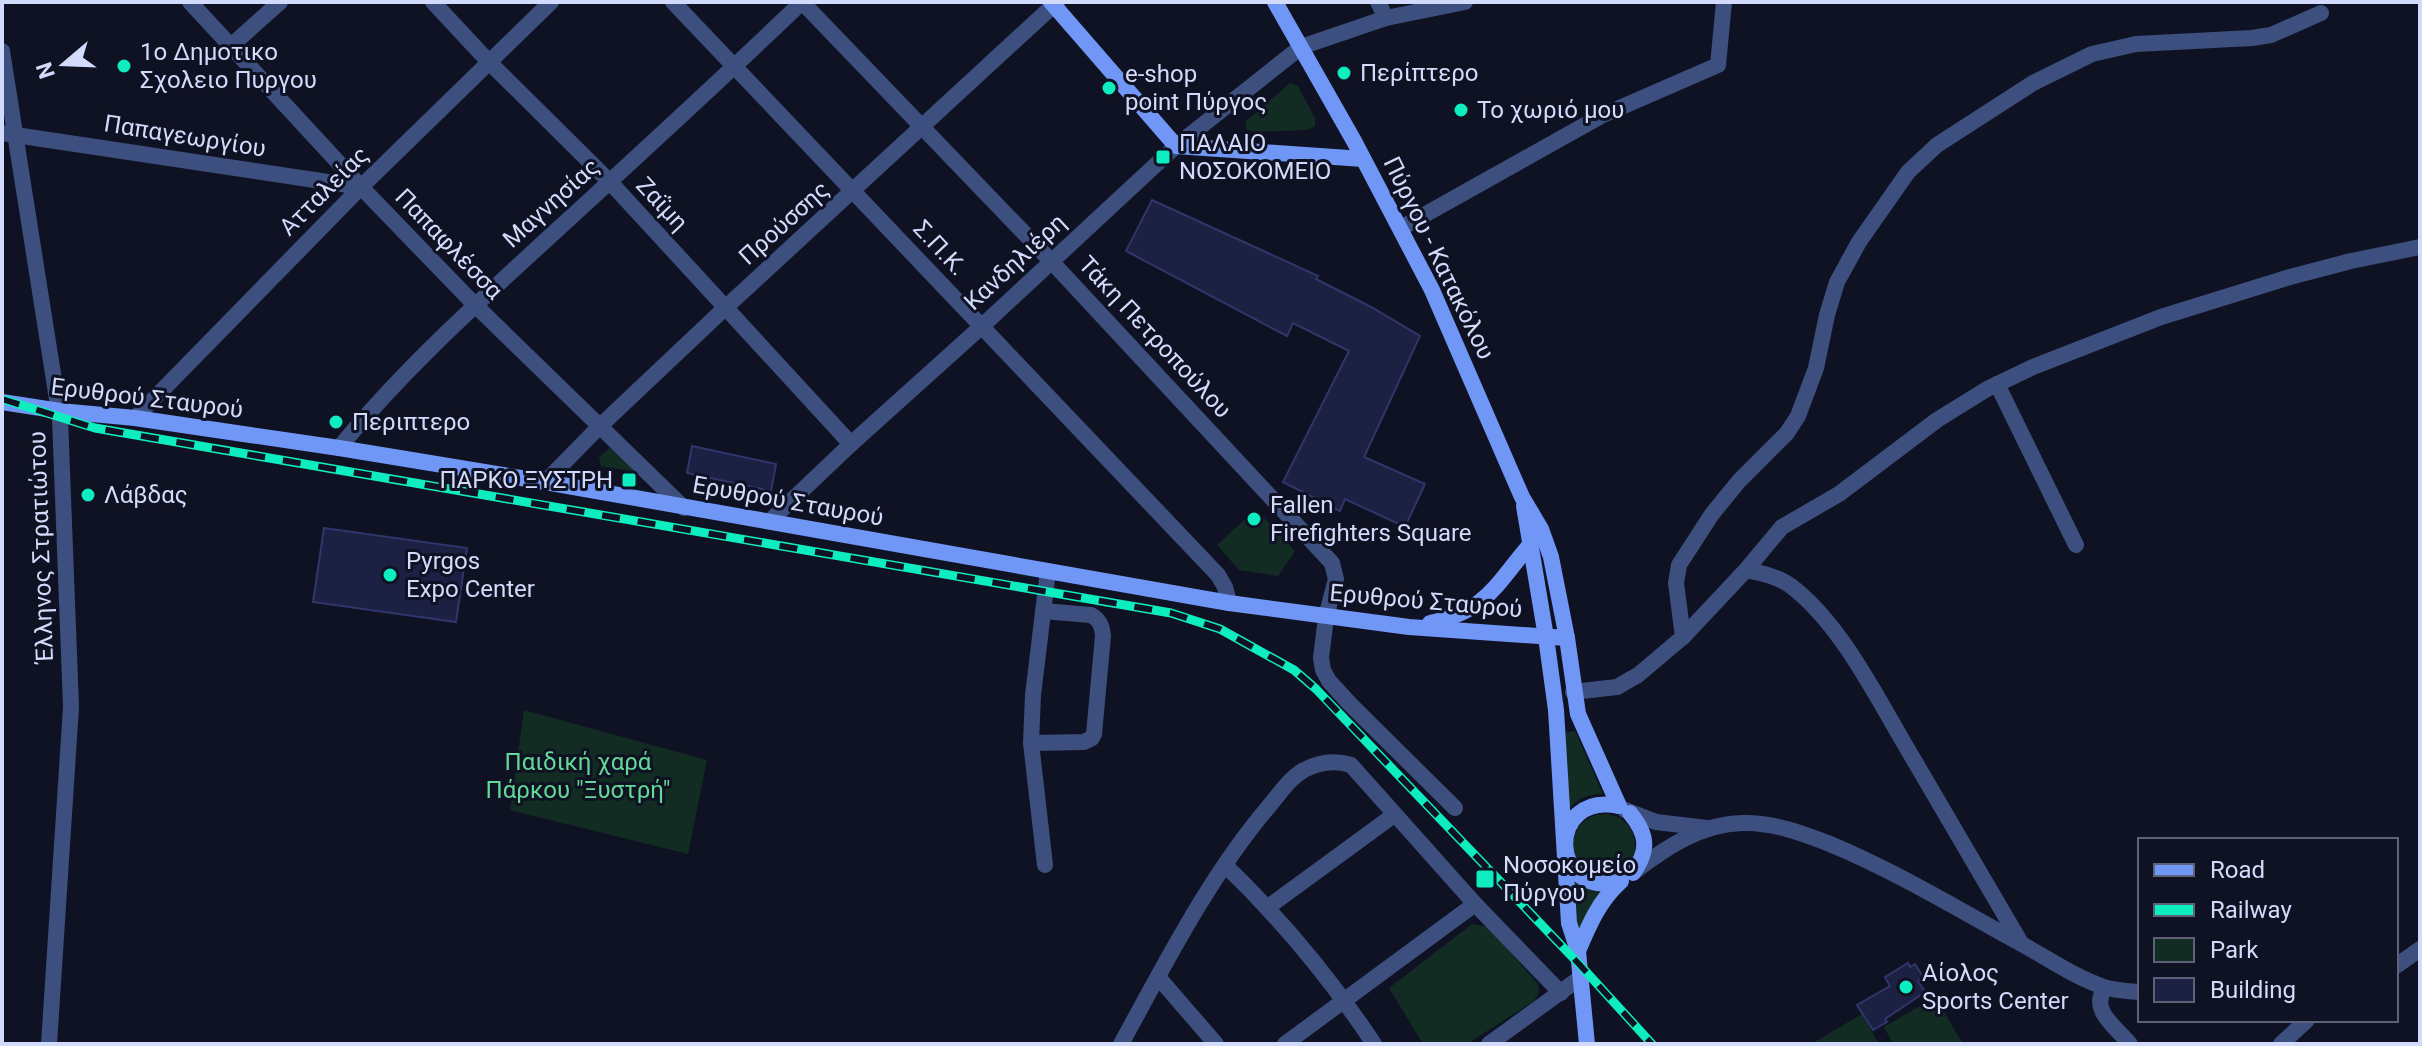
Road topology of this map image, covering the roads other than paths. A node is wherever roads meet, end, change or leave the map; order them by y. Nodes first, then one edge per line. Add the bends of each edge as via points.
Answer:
1 (190, 2) edge
2 (280, 2) edge
3 (433, 2) edge
4 (551, 2) edge
5 (673, 2) edge
6 (802, 2) edge
7 (1275, 2) edge
8 (1378, 2) edge
9 (1465, 2) edge
10 (1724, 2) edge
11 (1054, 3) edge
12 (2321, 13) dead end
13 (1386, 18) junction
14 (232, 45) junction
15 (1301, 47) junction
16 (2, 51) edge
17 (488, 61) junction
18 (735, 67) junction
19 (922, 126) junction
20 (8, 134) edge
21 (1176, 146) junction
22 (1363, 159) junction
23 (610, 182) junction
24 (361, 187) junction
25 (853, 192) junction
26 (1401, 228) junction
27 (2420, 247) edge
28 (1051, 261) junction
29 (475, 305) junction
30 (725, 308) junction
31 (981, 327) junction
32 (1997, 384) junction
33 (2, 402) edge
34 (60, 411) junction
35 (135, 418) junction
36 (599, 427) junction
37 (851, 444) junction
38 (339, 448) junction
39 (545, 482) junction
40 (1522, 497) junction
41 (684, 508) junction
42 (770, 521) junction
43 (2076, 545) dead end
44 (1529, 546) junction
45 (1746, 570) junction
46 (1048, 571) junction
47 (1229, 603) junction
48 (1043, 611) junction
49 (1326, 617) junction
50 (1409, 627) junction
51 (1546, 637) junction
52 (1683, 637) junction
53 (1567, 638) junction
54 (1573, 692) junction
55 (1031, 743) junction
56 (1455, 808) dead end
57 (1624, 810) junction
58 (1394, 815) junction
59 (1709, 828) junction
60 (1564, 847) junction
61 (1045, 865) dead end
62 (1225, 865) junction
63 (1627, 877) junction
64 (1475, 904) junction
65 (1268, 907) junction
66 (2021, 943) junction
67 (2420, 949) edge
68 (1578, 951) junction
69 (2398, 965) edge
70 (1158, 977) junction
71 (1580, 978) junction
72 (2105, 988) junction
73 (2138, 992) edge
74 (1561, 993) junction
75 (1344, 1000) junction
76 (2305, 1022) edge
77 (49, 1044) edge
78 (1121, 1044) edge
79 (1216, 1044) edge
80 (1285, 1044) edge
81 (1374, 1044) edge
82 (1489, 1044) edge
83 (1587, 1044) edge
84 (2130, 1044) edge
85 (2281, 1044) edge

1 - 14 street, Παπαφλέσσα
2 - 14 street
3 - 17 street, Ζαΐμη
4 - 17 street, Ατταλείας
5 - 18 street, Σ.Π.Κ.
6 - 18 street, Μαγνησίας
6 - 19 street, Τάκη Πετροπούλου
7 - 15 main road, Πύργου - Κατακόλου
8 - 13 street
9 - 13 street, Κανδηλιέρη
10 - 26 street via 1718,65 1601,116
11 - 19 street, Προύσσης
11 - 21 main road
12 - 52 street via 2271,35 2136,44 2092,54 2033,83 1937,145 1908,172 1837,282 1798,416 1712,514 1679,565
13 - 15 street, Κανδηλιέρη
14 - 24 street, Παπαφλέσσα
15 - 21 street, Κανδηλιέρη
15 - 22 main road, Πύργου - Κατακόλου
16 - 20 street, Έλληνος Στρατιώτου
17 - 23 street, Ζαΐμη
17 - 24 street, Ατταλείας
18 - 23 street, Μαγνησίας
18 - 25 street, Σ.Π.Κ.
19 - 25 street, Προύσσης
19 - 28 street, Τάκη Πετροπούλου
20 - 24 street, Παπαγεωργίου
20 - 34 street, Έλληνος Στρατιώτου
21 - 22 main road
21 - 28 street, Κανδηλιέρη
22 - 26 main road, Πύργου - Κατακόλου
23 - 29 street, Μαγνησίας
23 - 30 street, Ζαΐμη
24 - 29 street, Παπαφλέσσα
24 - 35 street, Ατταλείας
25 - 30 street, Προύσσης
25 - 31 street, Σ.Π.Κ.
26 - 40 main road, Πύργου - Κατακόλου
27 - 32 street via 2290,277 2161,317
28 - 31 street, Κανδηλιέρη
28 - 49 street, Τάκη Πετροπούλου via 1332,563 1336,579
29 - 36 street, Παπαφλέσσα
29 - 38 street, Μαγνησίας
30 - 36 street, Προύσσης
30 - 37 street, Ζαΐμη
31 - 37 street, Κανδηλιέρη
31 - 47 street, Σ.Π.Κ. via 1218,575
32 - 43 street
32 - 45 street via 1937,420 1839,494 1782,527
33 - 34 main road, Ερυθρού Σταυρού
34 - 35 main road, Ερυθρού Σταυρού
34 - 77 street, Έλληνος Στρατιώτου via 71,707
35 - 38 main road, Ερυθρού Σταυρού
36 - 39 street, Προύσσης
36 - 41 street, Παπαφλέσσα
37 - 42 street, Κανδηλιέρη
38 - 39 main road, Ερυθρού Σταυρού
39 - 41 main road, Ερυθρού Σταυρού
40 - 44 main road, Πύργου - Κατακόλου
40 - 53 main road, Πύργου - Κατακόλου via 1551,557
41 - 42 main road, Ερυθρού Σταυρού
42 - 46 main road, Ερυθρού Σταυρού
44 - 50 main road via 1486,600 1453,618
44 - 51 main road, Πύργου - Κατακόλου
45 - 52 street
45 - 66 street via 1794,588 1835,631
46 - 47 main road, Ερυθρού Σταυρού
46 - 48 street
47 - 49 main road, Ερυθρού Σταυρού
48 - 55 street
48 - 55 street via 1091,615 1101,624 1103,636 1092,738
49 - 50 main road, Ερυθρού Σταυρού
49 - 56 street, Τάκη Πετροπούλου via 1321,658 1329,681
50 - 51 main road, Ερυθρού Σταυρού
51 - 53 main road, Ερυθρού Σταυρού
51 - 60 main road, Πύργου - Κατακόλου
52 - 54 street via 1617,687
53 - 54 main road, Πύργου - Κατακόλου
54 - 57 main road, Πύργου - Κατακόλου via 1578,714
55 - 61 street
57 - 59 street via 1656,822
57 - 60 main road, Πύργου - Κατακόλου via 1605,804 1580,812 1565,834
57 - 63 main road, Πύργου - Κατακόλου via 1644,836 1640,862
58 - 62 street via 1351,765 1326,762 1287,785
58 - 64 street
58 - 65 street
59 - 63 street via 1664,849
59 - 66 street via 1766,824 1815,838
60 - 63 main road, Πύργου - Κατακόλου via 1567,860 1584,879 1609,884
60 - 68 main road, Πύργου - Κατακόλου via 1569,923
62 - 65 street
62 - 70 street
63 - 68 main road, Πύργου - Κατακόλου via 1600,905
64 - 74 street
64 - 75 street
65 - 75 street
66 - 72 street
67 - 69 street
68 - 71 main road, Πύργου - Κατακόλου
70 - 78 street
70 - 79 street
71 - 74 street
71 - 83 main road, Πύργου - Κατακόλου
72 - 73 street
72 - 84 street via 2099,1007
74 - 82 street
75 - 80 street
75 - 81 street
76 - 85 street

